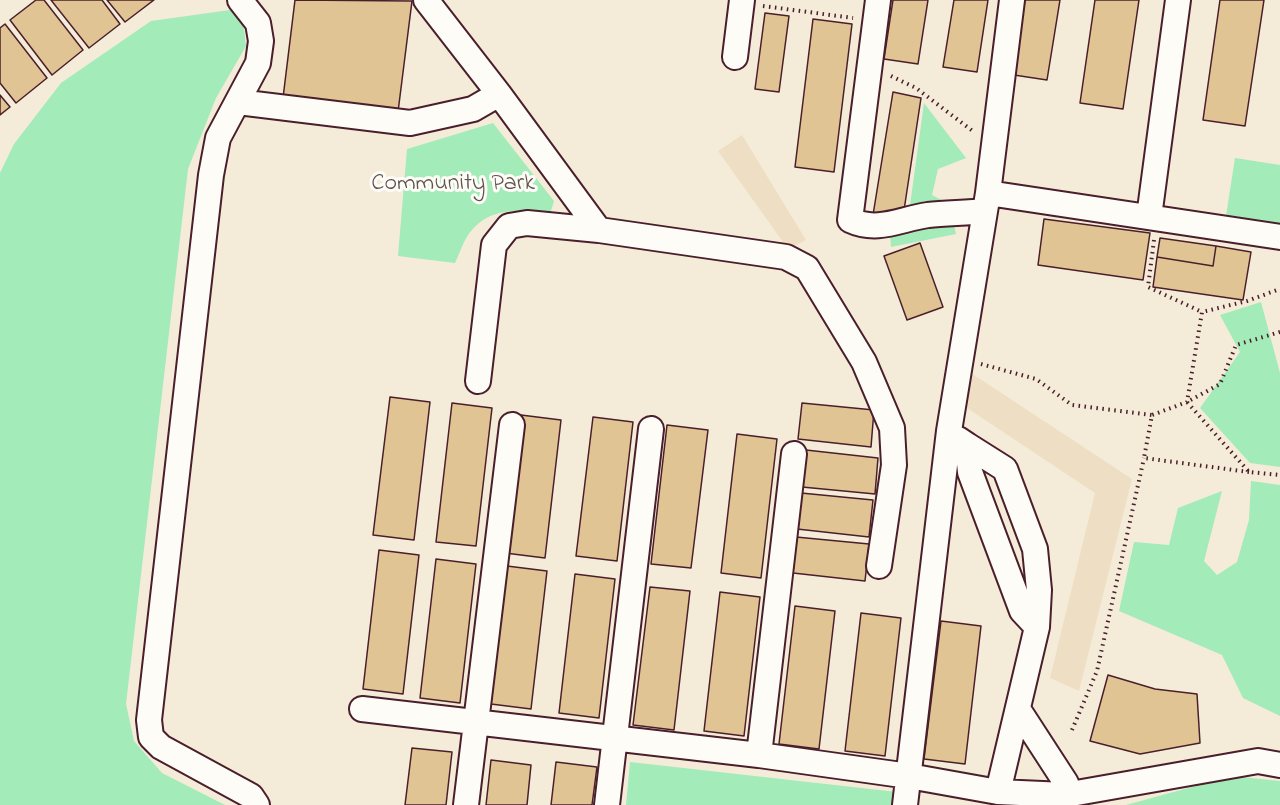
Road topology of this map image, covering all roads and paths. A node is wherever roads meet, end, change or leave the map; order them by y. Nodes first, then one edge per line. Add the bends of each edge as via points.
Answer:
1 (240, 0) edge
2 (426, 0) edge
3 (1012, 0) edge
4 (1178, 0) edge
5 (742, 1) edge
6 (876, 11) edge
7 (735, 57) dead end
8 (869, 66) junction
9 (500, 94) junction
10 (238, 102) junction
11 (993, 148) junction
12 (986, 202) junction
13 (1153, 218) junction
14 (599, 230) junction
15 (1280, 237) edge
16 (1280, 289) edge
17 (1202, 312) junction
18 (1280, 332) edge
19 (960, 358) junction
20 (478, 381) dead end
21 (1187, 402) junction
22 (1152, 415) junction
23 (512, 425) dead end
24 (651, 429) dead end
25 (954, 441) junction
26 (794, 454) dead end
27 (1144, 458) junction
28 (1249, 472) junction
29 (1280, 475) edge
30 (879, 566) dead end
31 (1037, 627) junction
32 (362, 709) dead end
33 (1018, 709) junction
34 (476, 722) junction
35 (1072, 730) dead end
36 (614, 738) junction
37 (759, 754) junction
38 (1280, 765) edge
39 (909, 776) junction
40 (999, 792) junction
41 (1064, 800) edge
42 (257, 805) edge
43 (466, 805) edge
44 (607, 805) edge
45 (905, 805) edge

1 - 10 street via 258,23 261,41 258,63
2 - 9 street
3 - 11 street
4 - 13 street
5 - 6 path
5 - 7 street
6 - 8 street
8 - 11 path via 916,88
8 - 12 street via 850,220 864,226 889,225
9 - 10 street via 473,109 410,123
9 - 14 street
10 - 42 street via 218,138 211,175 149,720 151,738 161,747 251,796
11 - 12 street
12 - 13 street
12 - 19 street
13 - 15 street
13 - 17 path via 1148,287
14 - 20 street via 527,224 509,226 502,233 494,245
14 - 30 street via 758,251 786,257 807,268 864,362 892,428 894,465
16 - 17 path
17 - 21 path
18 - 21 path via 1236,345 1220,384
19 - 22 path via 1036,379 1072,405
19 - 25 street
21 - 22 path
21 - 28 path
22 - 27 path
23 - 34 street
24 - 36 street
25 - 31 street via 970,472 1022,611
25 - 31 street via 1005,469 1035,549 1040,590
25 - 39 street via 934,556
26 - 37 street
27 - 28 path
27 - 35 path via 1097,671
28 - 29 path
31 - 33 street
32 - 34 street
33 - 40 street
33 - 41 street via 1066,783
34 - 36 street
34 - 43 street
36 - 37 street
36 - 44 street
37 - 39 street
38 - 41 street via 1258,761
39 - 40 street
39 - 45 street
40 - 41 street

